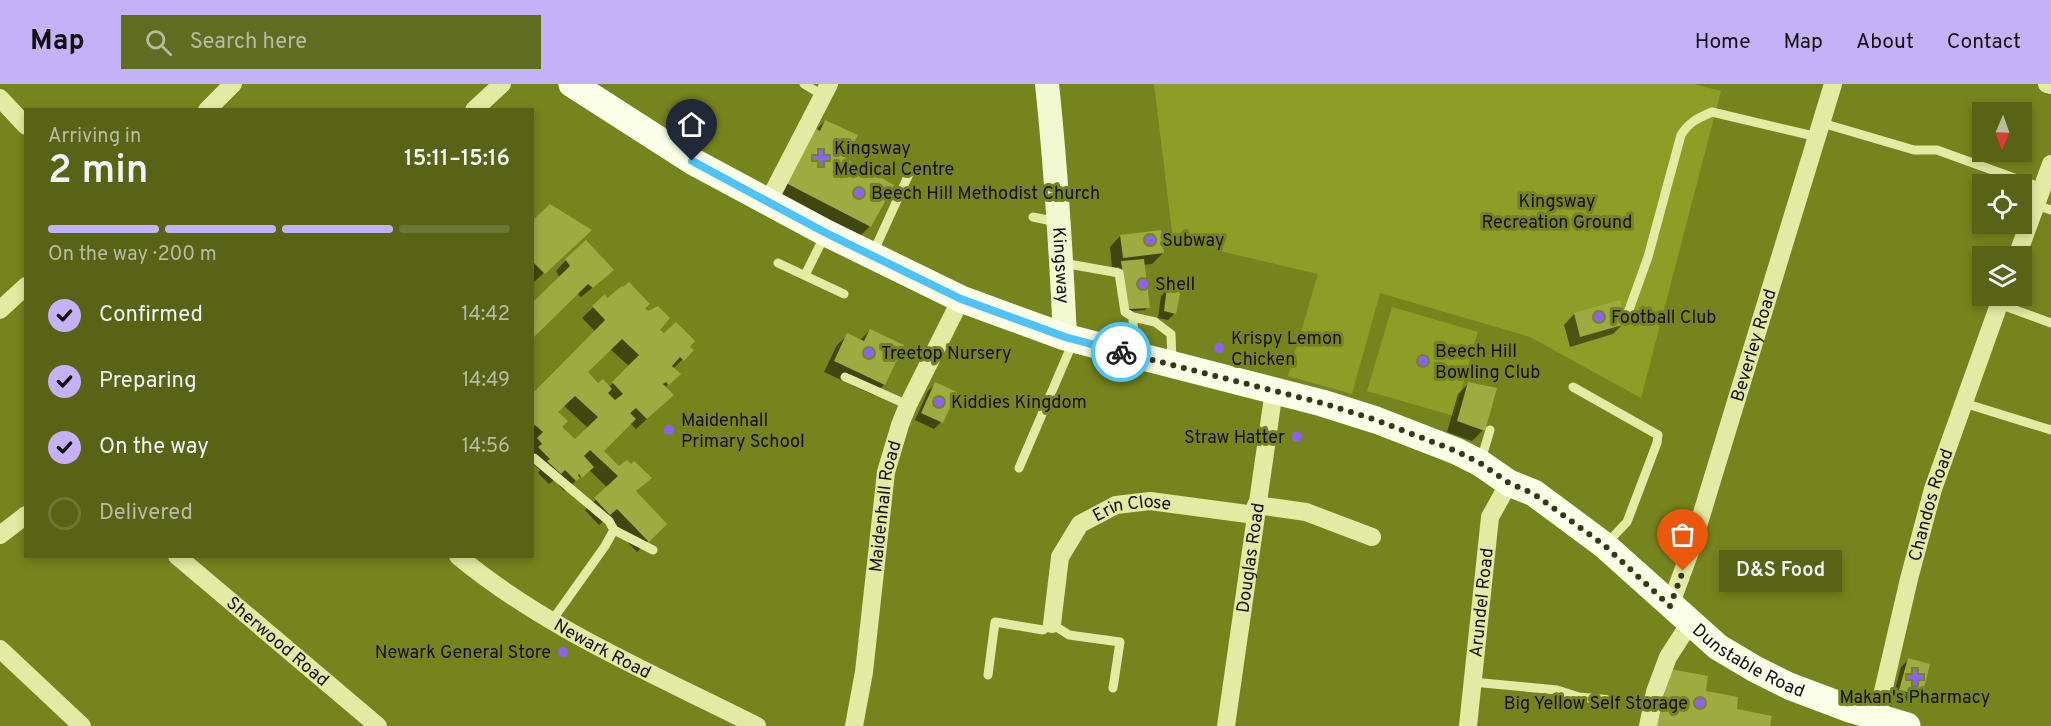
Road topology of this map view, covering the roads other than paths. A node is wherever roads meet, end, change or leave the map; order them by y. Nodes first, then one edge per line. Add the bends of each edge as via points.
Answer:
1 (233, 84) edge
2 (502, 84) edge
3 (572, 84) edge
4 (804, 84) edge
5 (1047, 84) edge
6 (1833, 84) edge
7 (827, 90) edge
8 (0, 98) edge
9 (209, 108) edge
10 (476, 108) edge
11 (24, 124) edge
12 (1820, 130) junction
13 (2051, 164) edge
14 (909, 174) dead end
15 (2043, 201) edge
16 (768, 202) junction
17 (1033, 217) dead end
18 (1060, 222) junction
19 (826, 233) junction
20 (2021, 246) edge
21 (872, 256) junction
22 (778, 263) dead end
23 (1062, 263) junction
24 (805, 275) junction
25 (24, 288) edge
26 (844, 294) dead end
27 (961, 299) junction
28 (1998, 306) edge
29 (2013, 306) edge
30 (0, 310) edge
31 (1133, 317) junction
32 (1625, 321) dead end
33 (2051, 323) edge
34 (1069, 338) junction
35 (1134, 356) junction
36 (1172, 366) junction
37 (844, 377) dead end
38 (1573, 387) dead end
39 (1274, 390) junction
40 (1964, 403) junction
41 (908, 405) junction
42 (1490, 430) dead end
43 (2051, 430) edge
44 (534, 458) dead end
45 (1480, 463) junction
46 (1019, 468) dead end
47 (1509, 483) junction
48 (1256, 510) junction
49 (24, 517) edge
50 (614, 530) junction
51 (0, 536) edge
52 (1372, 537) dead end
53 (1604, 545) junction
54 (653, 550) dead end
55 (179, 558) edge
56 (460, 558) edge
57 (1670, 606) junction
58 (551, 622) junction
59 (1690, 623) junction
60 (1052, 624) junction
61 (0, 649) edge
62 (988, 675) dead end
63 (1472, 682) junction
64 (1113, 688) dead end
65 (1610, 700) dead end
66 (1850, 718) edge
67 (1877, 722) edge
68 (82, 726) edge
69 (378, 726) edge
70 (758, 726) edge
71 (854, 726) edge
72 (1226, 726) edge
73 (1468, 726) edge
74 (1648, 726) edge
75 (1907, 726) edge

1 - 9 street
2 - 10 street
3 - 16 main road, Dunstable Road via 692,161
4 - 7 lane
5 - 18 street, Kingsway
6 - 12 street, Beverley Road
7 - 16 street
8 - 11 street
12 - 15 lane via 1914,150 1937,150
12 - 32 lane via 1712,112 1687,125
12 - 57 street, Beverley Road
13 - 15 street
14 - 21 lane
15 - 20 street
16 - 19 main road, Dunstable Road
17 - 18 lane
18 - 23 street, Kingsway
19 - 21 main road, Dunstable Road
19 - 24 lane
21 - 27 main road, Dunstable Road
22 - 24 lane
23 - 31 lane via 1119,273 1125,312
23 - 34 street, Kingsway
24 - 26 lane
25 - 30 street
27 - 34 main road, Dunstable Road
27 - 41 street, Maidenhall Road
28 - 40 street, Chandos Road
29 - 33 lane
31 - 35 lane
31 - 36 lane via 1155,321 1171,334
34 - 35 main road, Dunstable Road
34 - 46 lane
35 - 36 main road, Dunstable Road
36 - 39 main road, Dunstable Road
37 - 41 lane
38 - 53 lane via 1658,435 1627,522
39 - 45 main road, Dunstable Road via 1376,420
39 - 48 street, Douglas Road
40 - 43 lane
40 - 67 street, Chandos Road via 1933,489
41 - 71 street, Maidenhall Road via 886,472 864,672
42 - 45 lane
44 - 50 lane via 609,521
45 - 47 main road, Dunstable Road
47 - 53 main road, Dunstable Road via 1534,494
47 - 63 street, Arundel Road via 1490,517
48 - 52 street, Erin Close via 1306,512
48 - 60 street, Erin Close via 1150,501 1116,505 1080,524 1060,557
48 - 72 street, Douglas Road
49 - 51 street
50 - 54 lane
50 - 58 lane
53 - 57 main road, Dunstable Road
55 - 69 street, Sherwood Road
56 - 58 street, Newark Road
57 - 59 main road, Dunstable Road
58 - 70 street, Newark Road
59 - 66 main road, Dunstable Road via 1718,647 1755,669
59 - 74 street via 1668,657
60 - 62 lane via 1043,630 995,622
60 - 64 lane via 1069,634 1120,642
61 - 68 street
63 - 65 lane via 1557,690
63 - 73 street, Arundel Road
66 - 67 main road, Dunstable Road
67 - 75 main road, Dunstable Road

